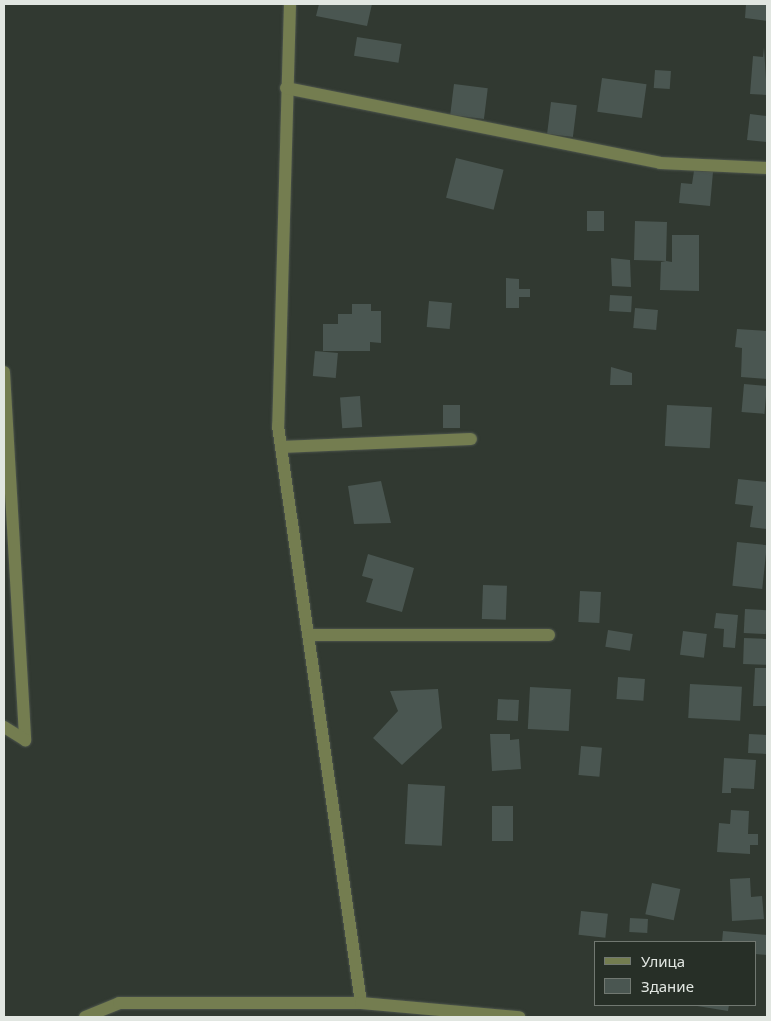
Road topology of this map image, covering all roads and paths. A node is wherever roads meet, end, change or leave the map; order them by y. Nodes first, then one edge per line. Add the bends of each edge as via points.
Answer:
1 (290, 4) edge
2 (286, 88) junction
3 (767, 168) edge
4 (4, 372) edge
5 (471, 439) dead end
6 (281, 447) junction
7 (309, 635) junction
8 (549, 635) dead end
9 (4, 727) edge
10 (361, 1003) junction
11 (85, 1017) edge
12 (519, 1017) edge

1 - 2 street
2 - 3 street via 660,163
2 - 6 street
4 - 9 street via 25,740
5 - 6 street
6 - 7 street
7 - 8 street
7 - 10 street
10 - 11 street via 120,1003
10 - 12 street

